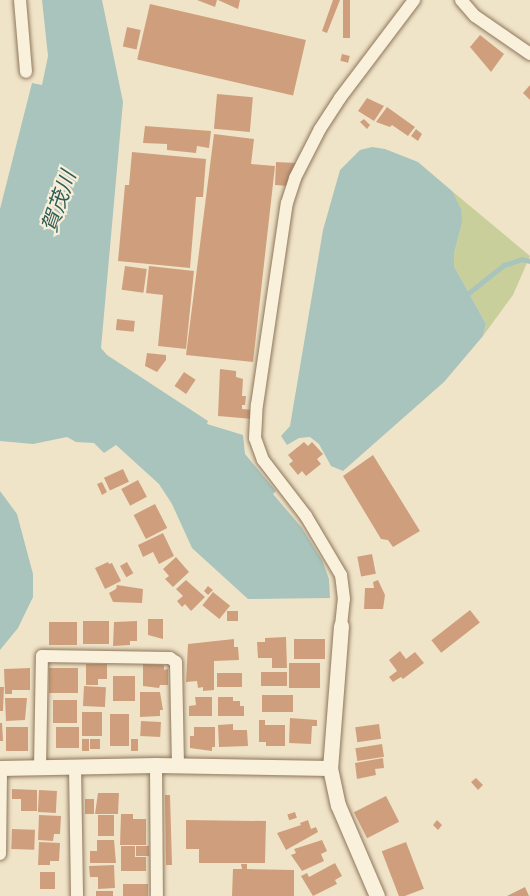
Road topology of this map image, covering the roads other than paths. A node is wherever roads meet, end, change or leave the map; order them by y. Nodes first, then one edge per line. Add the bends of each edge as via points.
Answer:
1 (20, 0) edge
2 (414, 0) edge
3 (461, 0) edge
4 (530, 54) edge
5 (26, 72) dead end
6 (341, 626) joint
7 (156, 765) junction
8 (178, 766) junction
9 (40, 767) junction
10 (75, 767) junction
11 (0, 768) edge
12 (330, 768) junction
13 (0, 854) edge
14 (77, 896) edge
15 (158, 896) edge
16 (377, 896) edge

1 - 5 street
2 - 6 street via 340,98 295,177 287,203 257,405 255,438 263,460 306,516 341,575
3 - 4 street via 475,16
6 - 12 street
7 - 8 street
7 - 10 street
7 - 15 street
8 - 9 street via 176,662 170,658 42,656
8 - 12 street
9 - 10 street
9 - 11 street
10 - 14 street
11 - 13 street
12 - 16 street via 338,804

